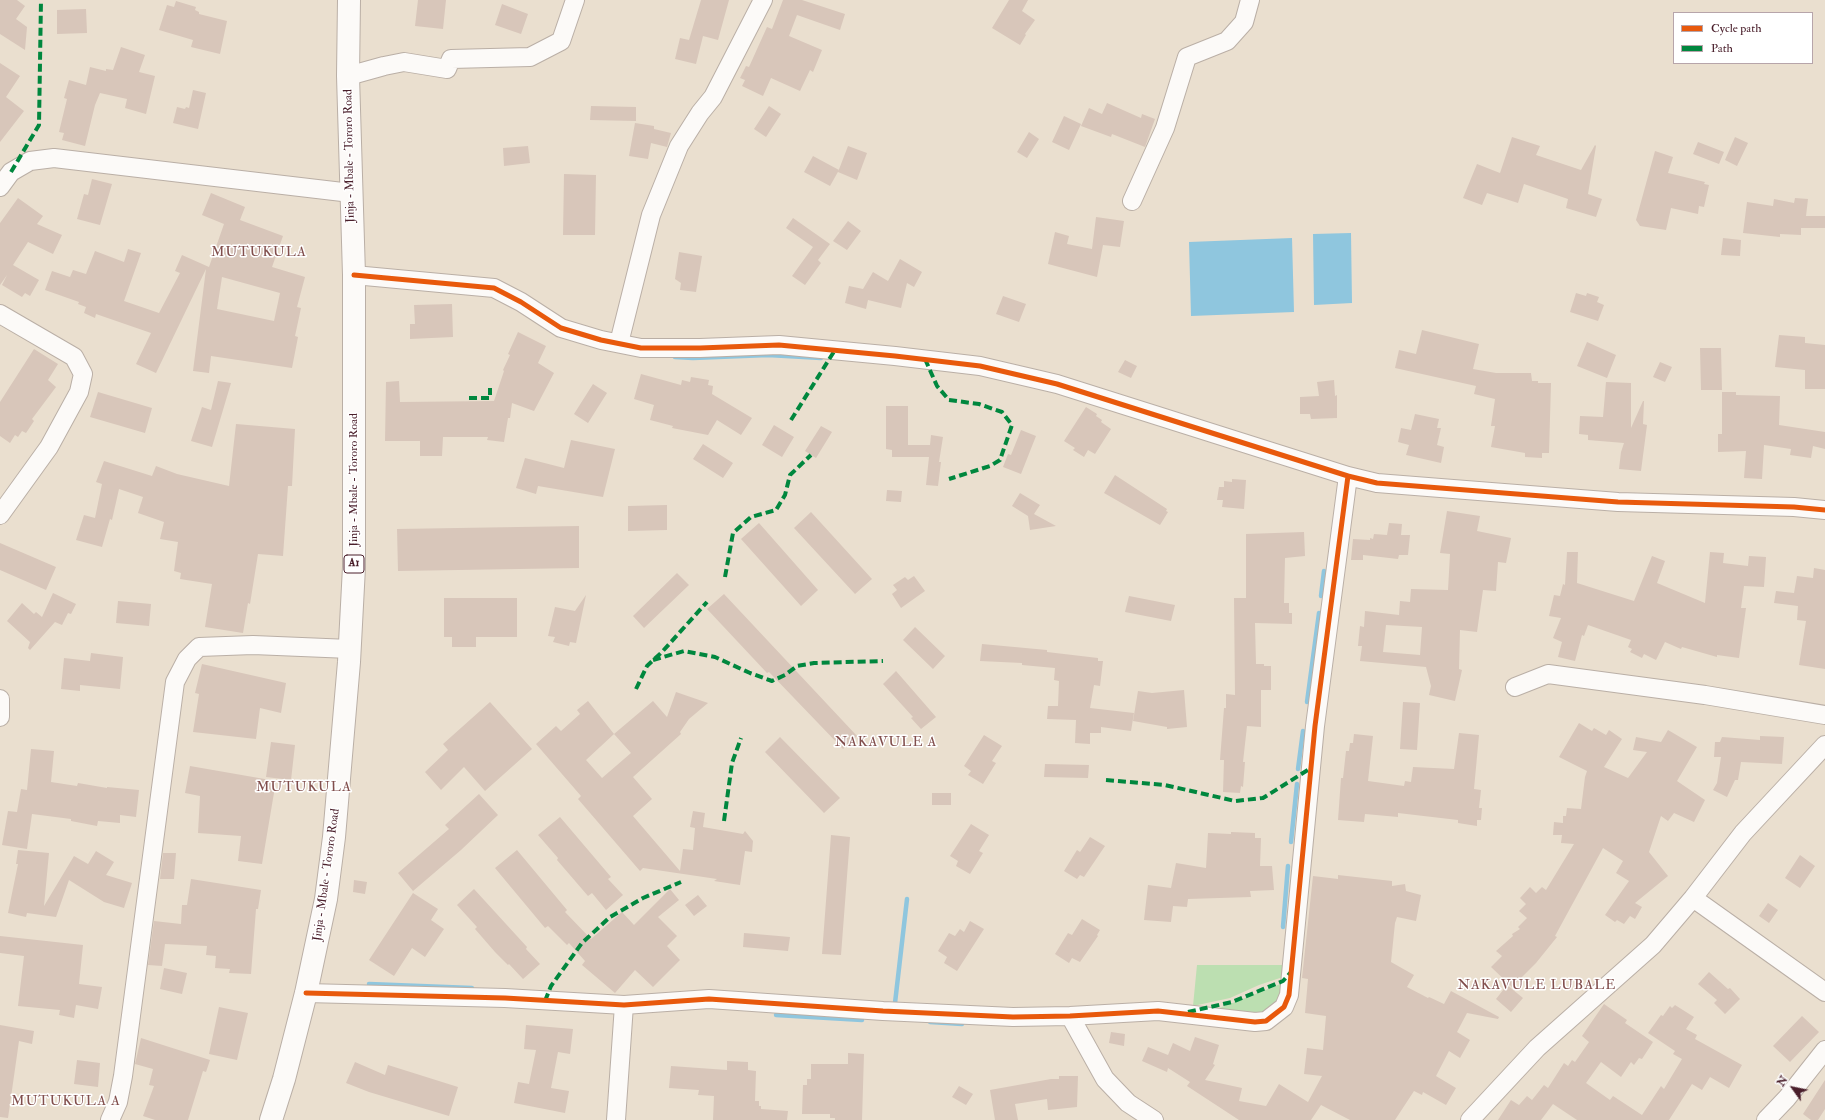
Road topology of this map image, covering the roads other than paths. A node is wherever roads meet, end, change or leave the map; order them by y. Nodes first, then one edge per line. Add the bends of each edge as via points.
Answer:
1 (349, 0) edge
2 (575, 0) edge
3 (763, 0) edge
4 (1250, 0) edge
5 (348, 76) junction
6 (0, 187) edge
7 (350, 193) junction
8 (1132, 201) dead end
9 (354, 276) junction
10 (0, 314) edge
11 (619, 343) junction
12 (1348, 476) junction
13 (1825, 510) edge
14 (0, 515) edge
15 (350, 649) junction
16 (1515, 687) dead end
17 (0, 699) edge
18 (1825, 715) edge
19 (0, 717) edge
20 (1825, 745) edge
21 (1692, 898) junction
22 (1825, 992) edge
23 (306, 993) junction
24 (624, 1005) junction
25 (1070, 1016) junction
26 (1825, 1050) edge
27 (110, 1120) edge
28 (271, 1120) edge
29 (616, 1120) edge
30 (1154, 1120) edge
31 (1470, 1120) edge
32 (1766, 1120) edge

1 - 5 main road, Jinja - Mbale - Tororo Road / A1
2 - 5 street via 561,42 530,57 451,59 447,69 404,62
3 - 11 street via 713,97 679,146 651,215
4 - 8 street via 1244,22 1227,41 1188,57 1165,128
5 - 7 main road, Jinja - Mbale - Tororo Road / A1
6 - 7 street via 11,172 30,161 54,158
7 - 9 main road, Jinja - Mbale - Tororo Road / A1
9 - 11 street via 494,288 561,328
9 - 15 main road, Jinja - Mbale - Tororo Road / A1 via 354,567
10 - 14 street via 74,357 83,374 79,392 49,447
11 - 12 street via 641,348 779,345 980,366 1057,384
12 - 13 street via 1377,483 1618,502
12 - 25 street via 1315,726 1292,971 1289,995 1284,1007 1266,1020 1255,1022 1158,1011
15 - 23 main road, Jinja - Mbale - Tororo Road / A1 via 334,837 326,899
15 - 27 street via 253,645 199,647 187,659 174,682 123,1076 118,1102
16 - 18 street via 1548,674 1705,695
17 - 19 street
20 - 21 street via 1743,833
21 - 22 street
21 - 31 street via 1653,945 1537,1048
23 - 24 street via 505,998
23 - 28 main road, Jinja - Mbale - Tororo Road / A1
24 - 25 street via 709,999 890,1012 1013,1017
24 - 29 street
25 - 30 street via 1105,1079 1128,1103
26 - 32 street via 1788,1098

